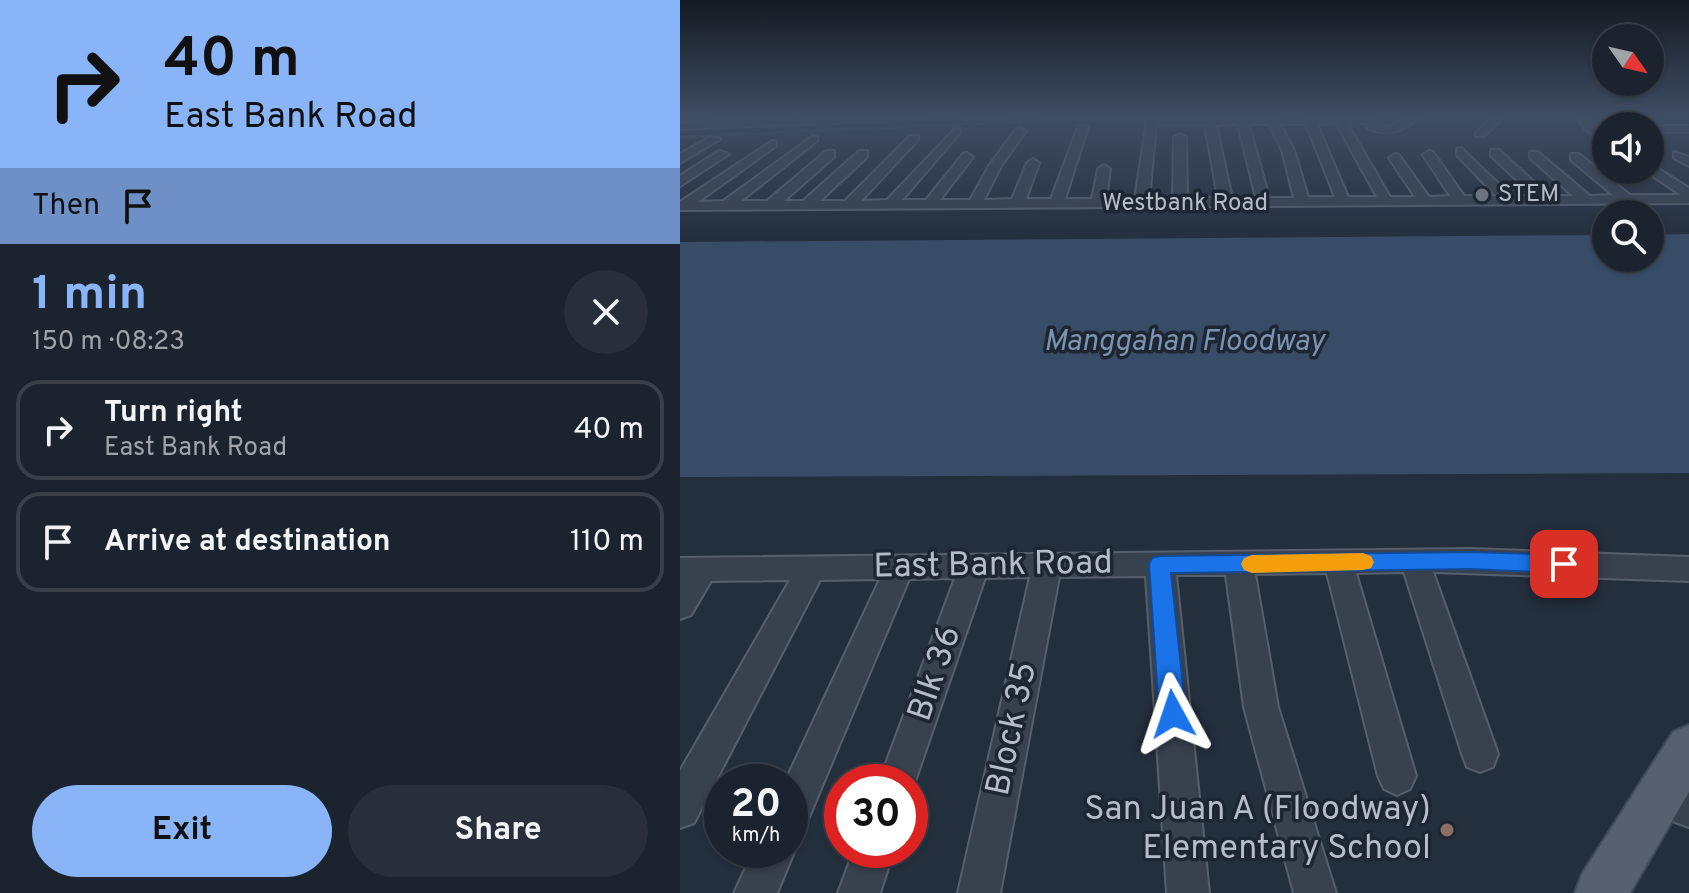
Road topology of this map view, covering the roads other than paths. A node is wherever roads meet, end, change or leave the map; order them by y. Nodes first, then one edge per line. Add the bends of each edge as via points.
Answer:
1 (967, 157) dead end
2 (717, 158) edge
3 (752, 158) edge
4 (789, 158) edge
5 (826, 158) edge
6 (859, 158) edge
7 (895, 158) edge
8 (932, 158) edge
9 (1001, 158) edge
10 (1072, 158) edge
11 (1145, 158) edge
12 (1180, 158) edge
13 (1217, 158) edge
14 (1252, 158) edge
15 (1290, 158) edge
16 (1325, 158) edge
17 (1361, 158) edge
18 (1395, 158) dead end
19 (1431, 158) edge
20 (1466, 158) edge
21 (1500, 158) edge
22 (1537, 158) edge
23 (1576, 158) edge
24 (1033, 163) dead end
25 (1104, 169) dead end
26 (1664, 179) edge
27 (680, 182) edge
28 (1689, 197) edge
29 (1627, 200) joint
30 (1547, 201) junction
31 (1588, 201) junction
32 (1592, 201) edge
33 (1426, 202) junction
34 (1461, 202) junction
35 (1509, 202) junction
36 (1344, 203) junction
37 (1387, 203) junction
38 (1098, 204) junction
39 (1141, 204) junction
40 (1180, 204) junction
41 (1226, 204) junction
42 (1264, 204) junction
43 (1303, 204) junction
44 (849, 205) junction
45 (890, 205) junction
46 (929, 205) junction
47 (974, 205) junction
48 (1017, 205) junction
49 (1056, 205) junction
50 (681, 206) edge
51 (726, 206) junction
52 (770, 206) junction
53 (806, 206) junction
54 (1415, 561) junction
55 (1338, 562) junction
56 (1160, 564) junction
57 (1239, 564) junction
58 (1047, 565) junction
59 (974, 566) junction
60 (900, 567) junction
61 (812, 568) junction
62 (1689, 569) edge
63 (691, 570) edge
64 (680, 606) edge
65 (1480, 754) dead end
66 (904, 764) edge
67 (808, 774) edge
68 (1397, 776) dead end
69 (1685, 778) edge
70 (680, 809) edge
71 (767, 868) edge
72 (868, 868) edge
73 (755, 893) edge
74 (859, 893) edge
75 (979, 893) edge
76 (1188, 893) edge
77 (1315, 893) edge
78 (1601, 893) edge

1 - 46 street
2 - 27 street
3 - 50 street
4 - 51 street
5 - 52 street
6 - 53 street
7 - 44 street
8 - 45 street
9 - 47 street
10 - 49 street
11 - 39 street
12 - 40 street
13 - 41 street
14 - 42 street
15 - 43 street
16 - 36 street
17 - 37 street
18 - 33 street
19 - 34 street
20 - 35 street
21 - 30 street
22 - 31 street
23 - 29 street
24 - 48 street
25 - 38 street
26 - 28 street
28 - 29 street, Westbank Road
30 - 31 street, Westbank Road
30 - 35 street, Westbank Road
31 - 32 street, Westbank Road
33 - 34 street, Westbank Road
33 - 37 street, Westbank Road
34 - 35 street, Westbank Road
36 - 37 street, Westbank Road
36 - 43 street, Westbank Road
38 - 39 street, Westbank Road
38 - 49 street, Westbank Road
39 - 40 street, Westbank Road
40 - 41 street, Westbank Road
41 - 42 street, Westbank Road
42 - 43 street, Westbank Road
44 - 45 street, Westbank Road
44 - 53 street, Westbank Road
45 - 46 street, Westbank Road
46 - 47 street, Westbank Road
47 - 48 street, Westbank Road
48 - 49 street, Westbank Road
50 - 51 street, Westbank Road
51 - 52 street, Westbank Road
52 - 53 street, Westbank Road
54 - 55 street, East Bank Road
54 - 62 street, East Bank Road
54 - 65 street
55 - 57 street, East Bank Road
55 - 68 street
56 - 57 street, East Bank Road
56 - 58 street, East Bank Road
56 - 76 street
57 - 77 street via 1261,707
58 - 59 street, East Bank Road
58 - 75 street, Block 35
59 - 60 street, East Bank Road
59 - 66 street, Blk 36
60 - 61 street, East Bank Road
60 - 67 street
61 - 63 street, East Bank Road
61 - 70 street
63 - 64 street
69 - 78 main road
71 - 73 street
72 - 74 street

